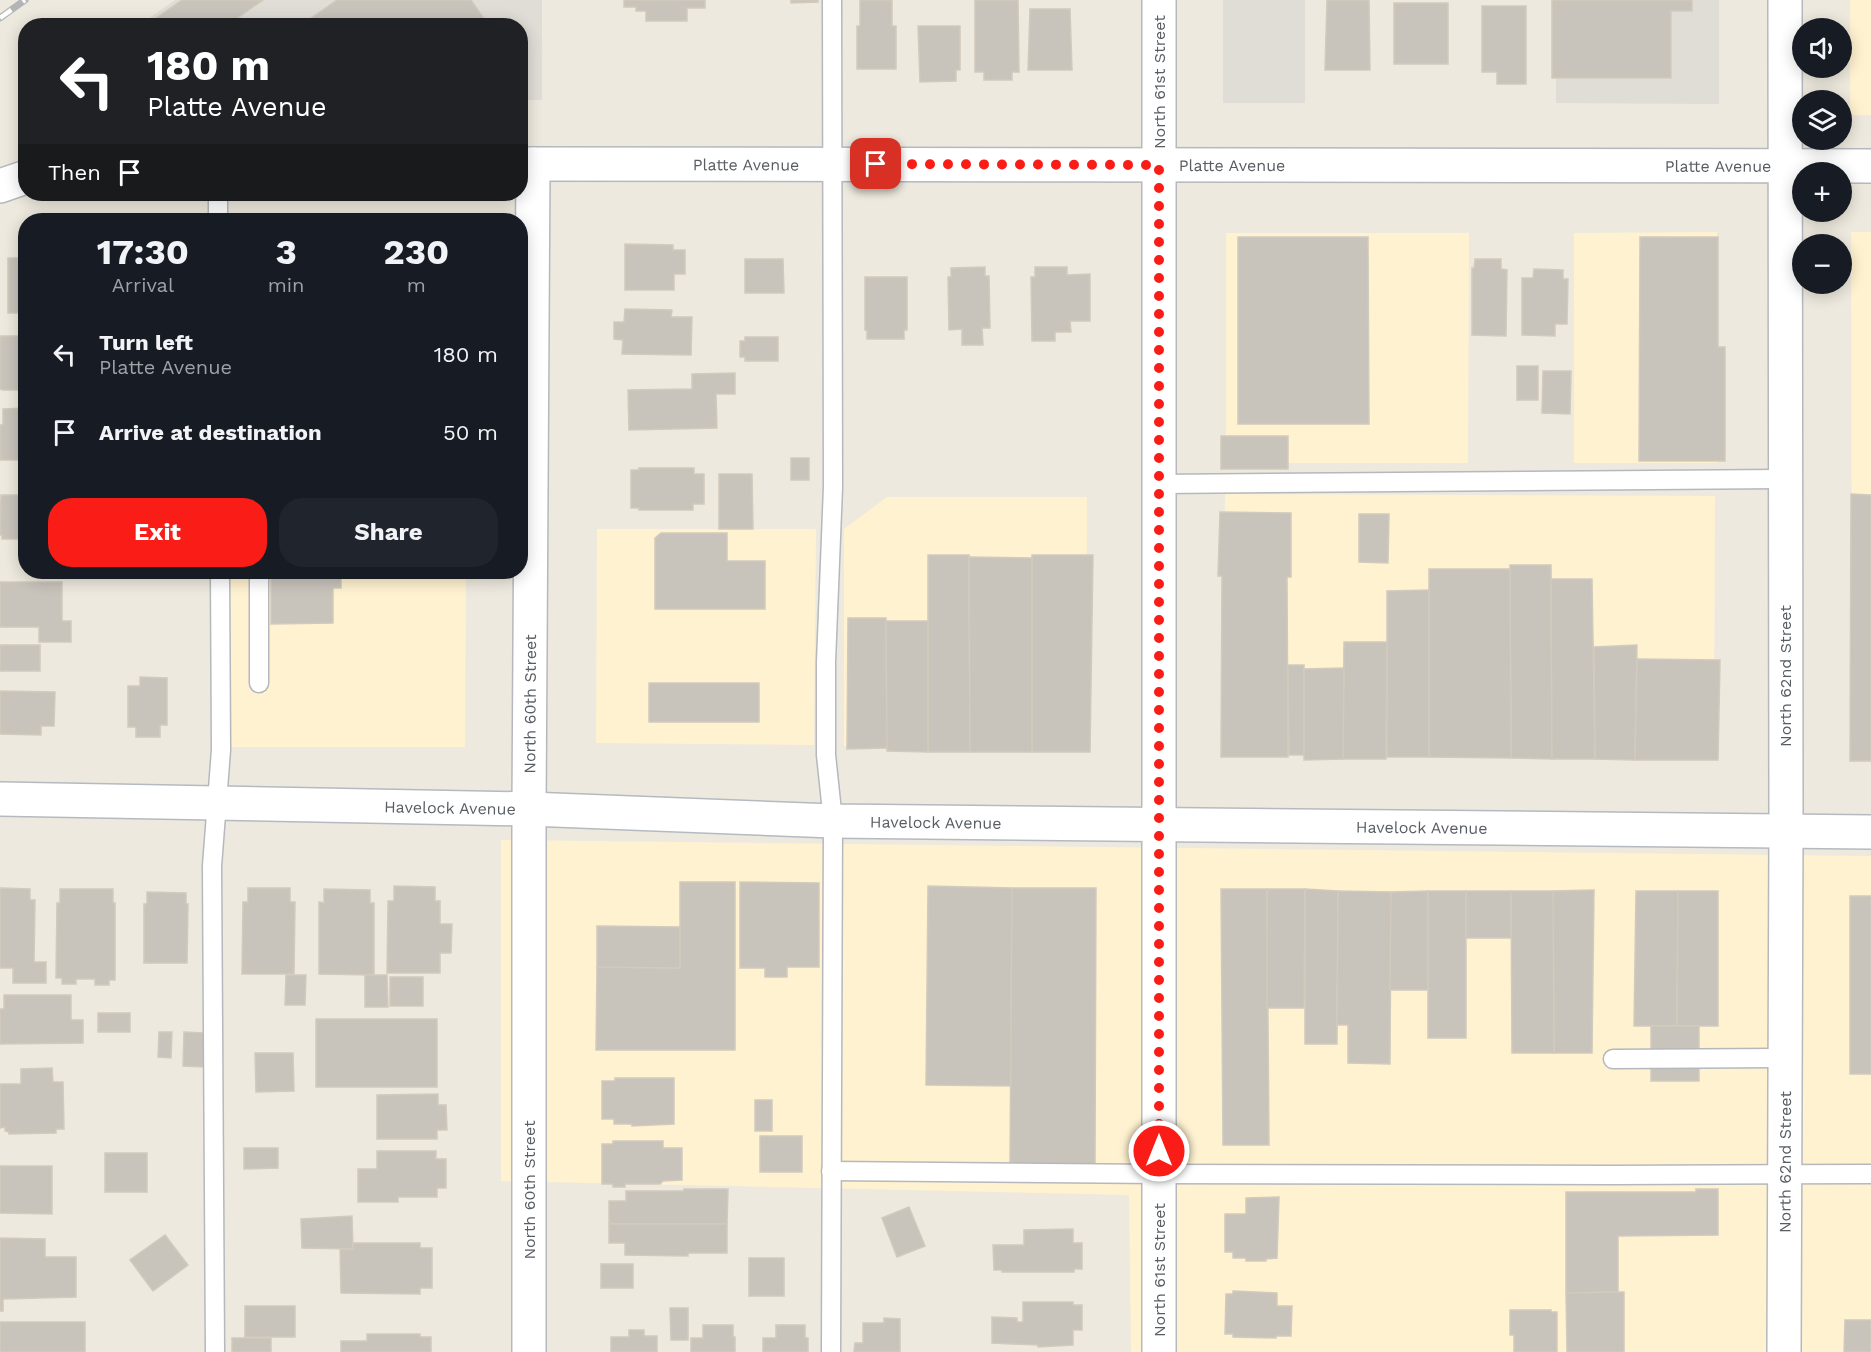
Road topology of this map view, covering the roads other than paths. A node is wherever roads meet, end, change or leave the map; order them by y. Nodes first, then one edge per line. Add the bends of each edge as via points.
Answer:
1 (832, 0) edge
2 (1159, 0) edge
3 (1785, 0) edge
4 (528, 164) edge
5 (832, 164) junction
6 (1159, 165) junction
7 (1785, 166) junction
8 (1871, 166) edge
9 (18, 180) edge
10 (0, 186) edge
11 (1785, 479) junction
12 (1160, 484) junction
13 (528, 486) edge
14 (220, 579) edge
15 (259, 579) edge
16 (259, 683) dead end
17 (0, 799) edge
18 (218, 803) junction
19 (529, 809) junction
20 (833, 821) junction
21 (1159, 825) junction
22 (1786, 830) junction
23 (1871, 832) edge
24 (1785, 1058) junction
25 (1614, 1059) dead end
26 (831, 1171) junction
27 (1159, 1174) junction
28 (1784, 1174) junction
29 (1871, 1174) edge
30 (215, 1352) edge
31 (529, 1352) edge
32 (831, 1352) edge
33 (1159, 1352) edge
34 (1784, 1352) edge

1 - 5 lane
2 - 6 street, North 61st Street
3 - 7 street, North 62nd Street
4 - 5 street, Platte Avenue
5 - 6 street, Platte Avenue
5 - 20 lane via 833,487 826,755
6 - 7 street, Platte Avenue
6 - 12 street, North 61st Street
7 - 8 street, Platte Avenue
7 - 11 street, North 62nd Street
9 - 10 street
11 - 12 lane
11 - 22 street, North 62nd Street
12 - 21 street, North 61st Street
13 - 19 street, North 60th Street
14 - 18 lane
15 - 16 lane
17 - 18 street, Havelock Avenue
18 - 19 street, Havelock Avenue
18 - 30 lane via 212,866
19 - 20 street, Havelock Avenue
19 - 31 street, North 60th Street
20 - 21 street, Havelock Avenue
20 - 26 lane
21 - 22 street, Havelock Avenue
21 - 27 street, North 61st Street
22 - 23 street, Havelock Avenue
22 - 24 street, North 62nd Street
24 - 25 lane
24 - 28 street, North 62nd Street
26 - 27 lane
26 - 32 lane
27 - 28 lane
27 - 33 street, North 61st Street
28 - 29 lane
28 - 34 street, North 62nd Street

